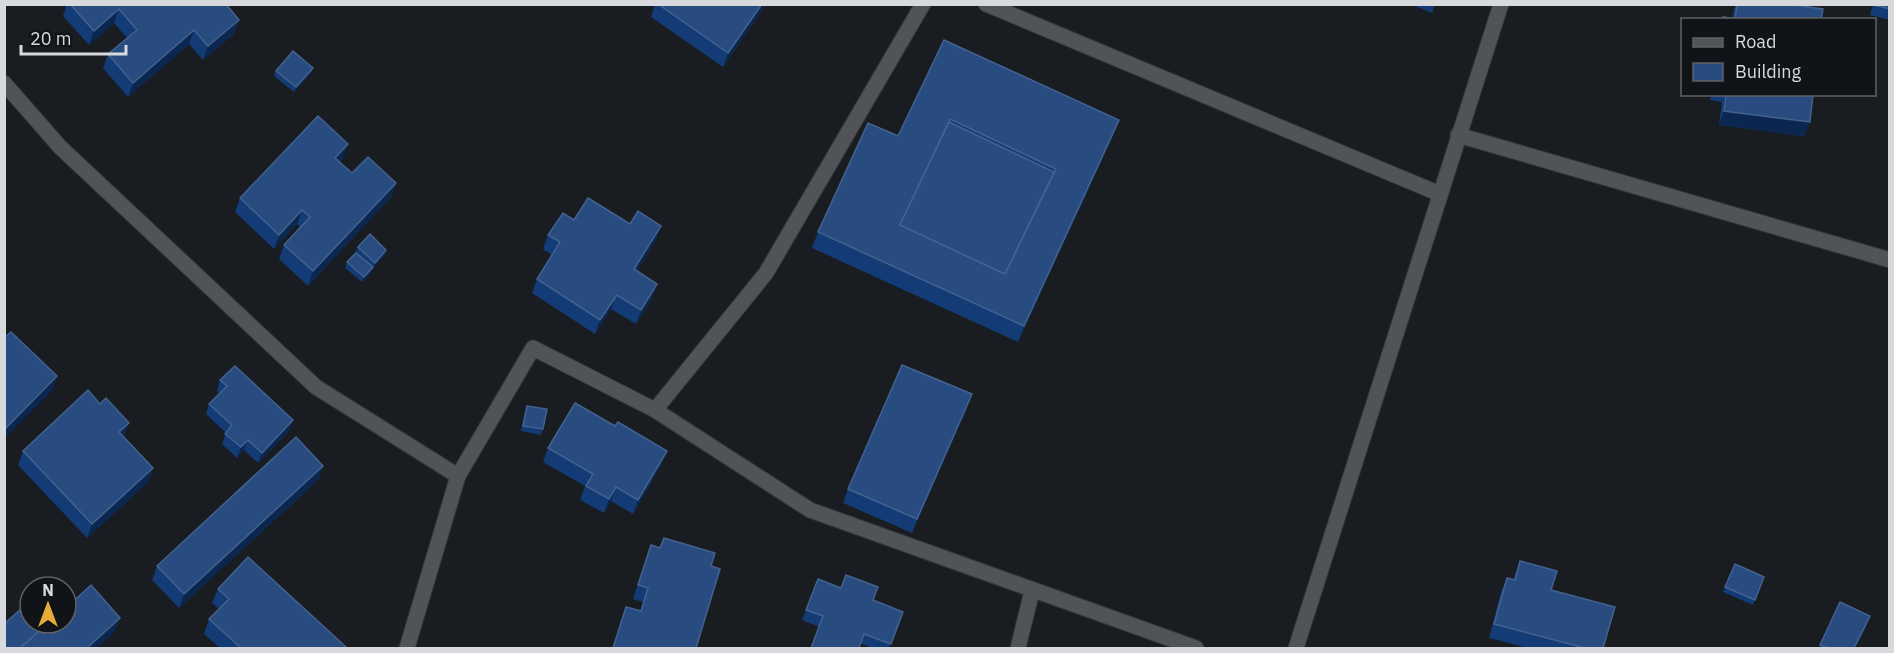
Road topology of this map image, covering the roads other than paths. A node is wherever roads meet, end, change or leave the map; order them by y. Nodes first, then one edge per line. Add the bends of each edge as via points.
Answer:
1 (923, 4) edge
2 (986, 4) edge
3 (1501, 4) edge
4 (4, 83) edge
5 (1458, 135) junction
6 (1440, 194) junction
7 (1890, 260) edge
8 (655, 410) junction
9 (458, 476) junction
10 (1032, 591) junction
11 (407, 648) edge
12 (1018, 648) edge
13 (1196, 648) edge
14 (1296, 648) edge

1 - 8 street via 766,273
2 - 6 street
3 - 5 street
4 - 9 street via 60,147 316,387
5 - 6 street
5 - 7 street
6 - 14 street
8 - 9 street via 533,348
8 - 10 street via 810,510
9 - 11 street
10 - 12 street
10 - 13 street

